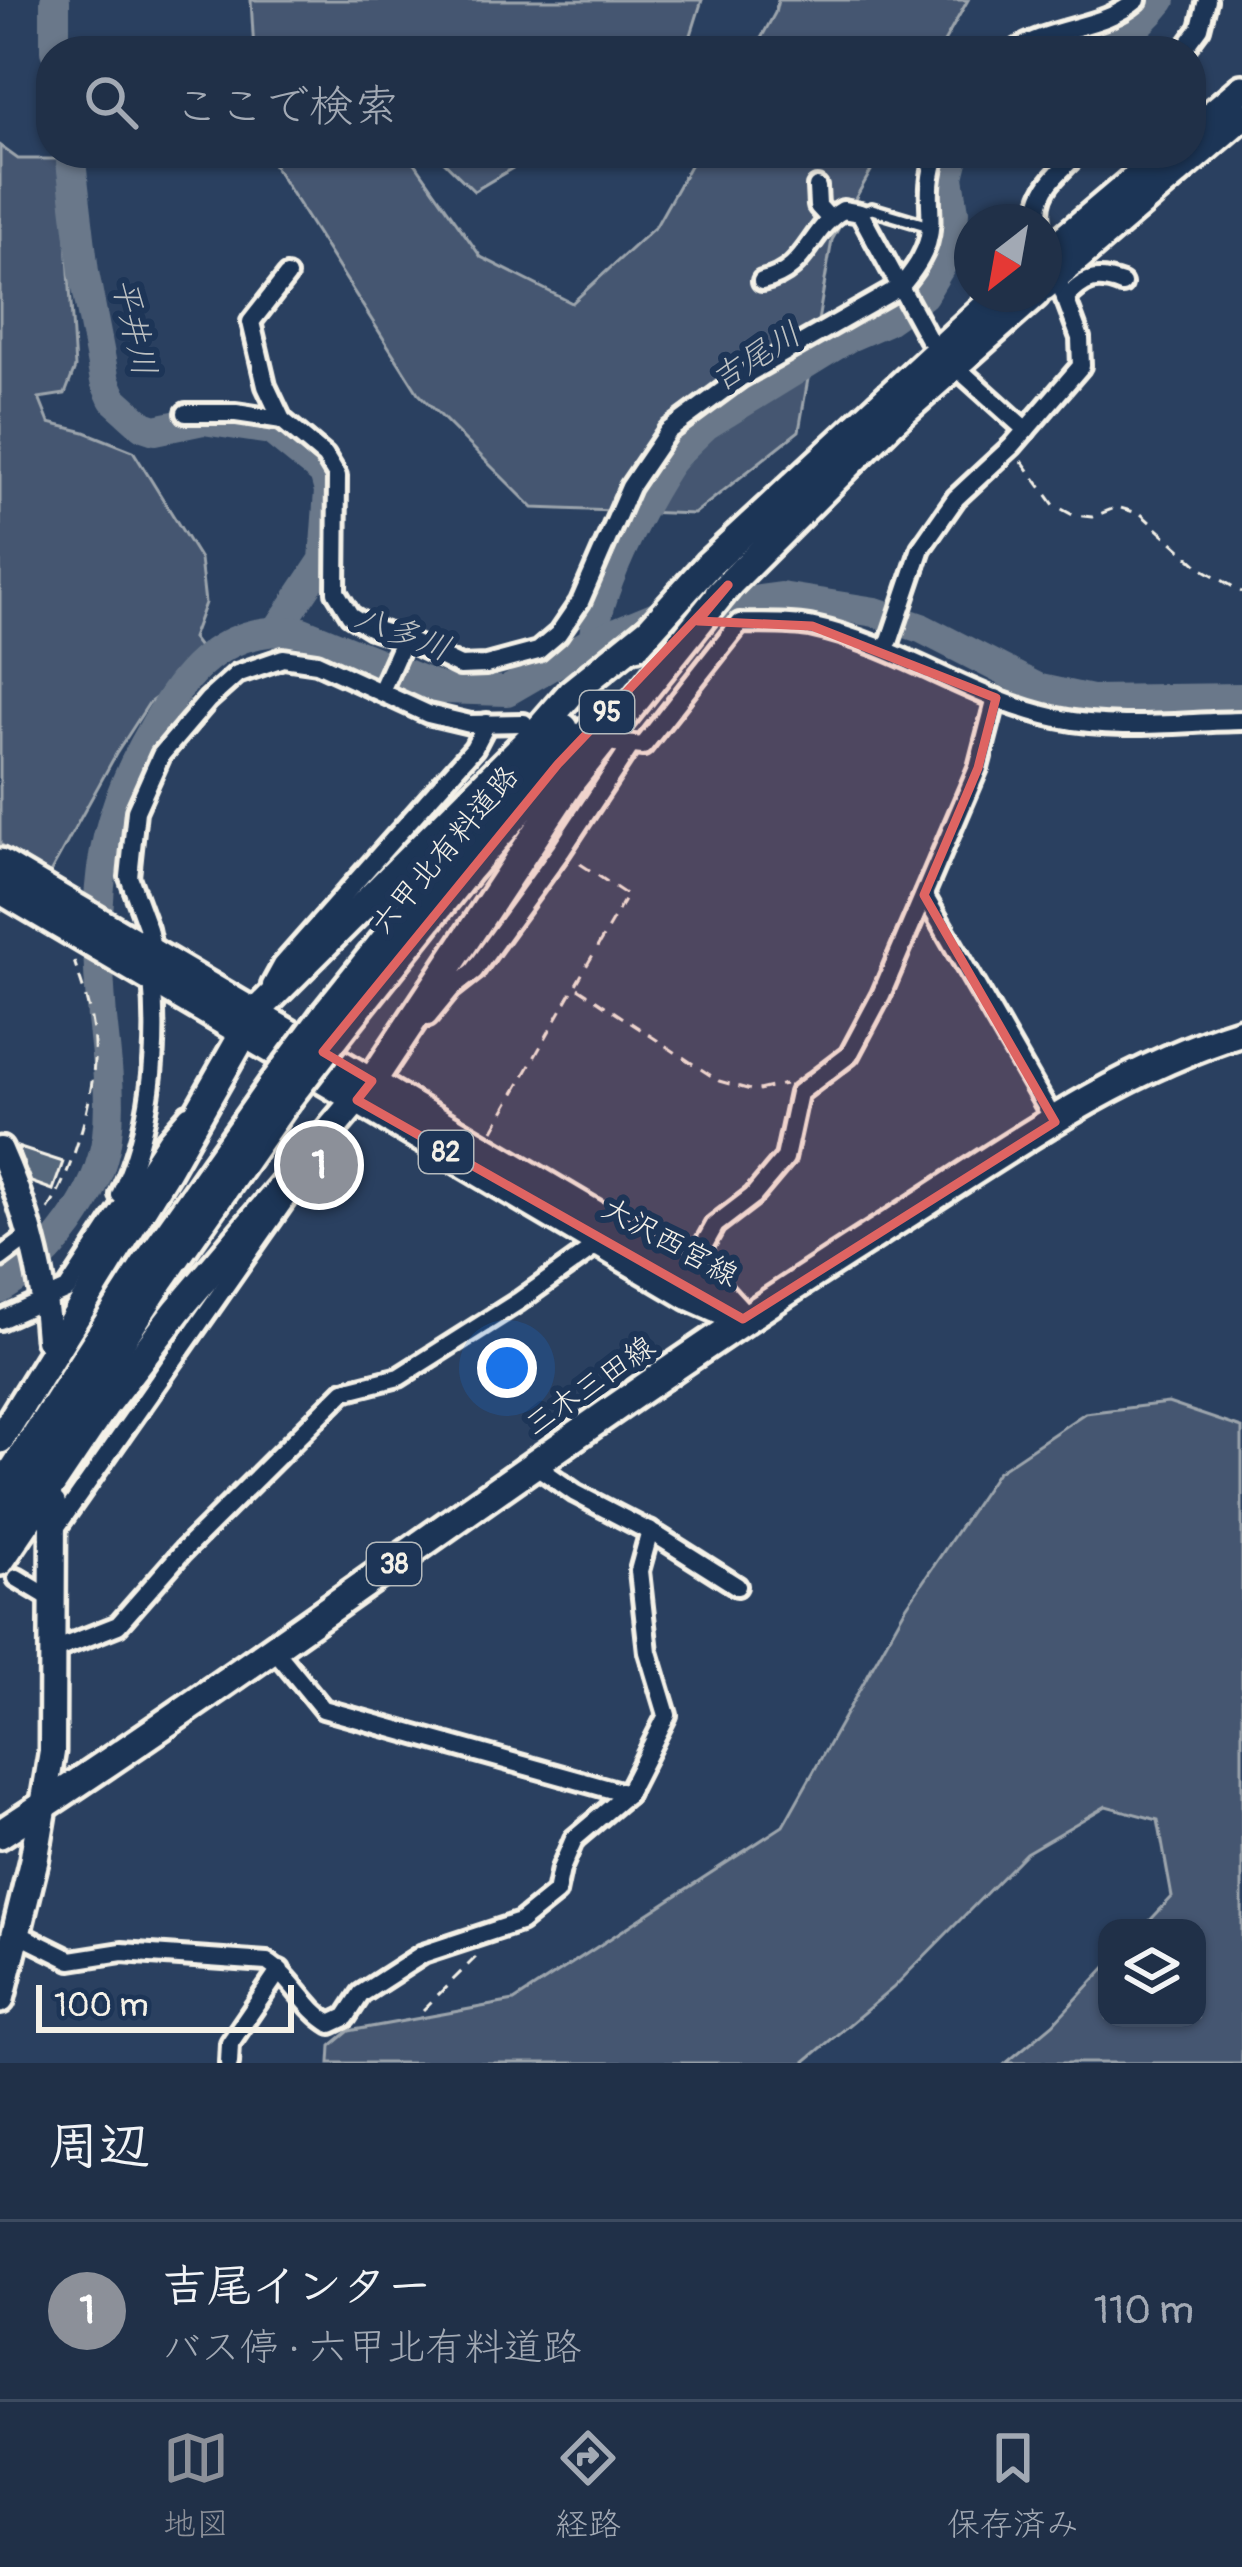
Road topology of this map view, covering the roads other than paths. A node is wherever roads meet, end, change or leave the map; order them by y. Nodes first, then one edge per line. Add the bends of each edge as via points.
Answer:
1 (1137, 0) edge
2 (1207, 0) edge
3 (1037, 36) edge
4 (1194, 36) edge
5 (1242, 89) edge
6 (1242, 116) edge
7 (1206, 119) edge
8 (1206, 149) edge
9 (933, 168) edge
10 (1063, 168) edge
11 (1148, 168) edge
12 (1185, 168) edge
13 (817, 187) dead end
14 (1040, 204) edge
15 (860, 213) junction
16 (829, 218) junction
17 (932, 226) junction
18 (1062, 241) edge
19 (287, 276) dead end
20 (762, 281) dead end
21 (1062, 281) edge
22 (1123, 284) dead end
23 (1062, 287) edge
24 (901, 291) junction
25 (1062, 309) edge
26 (981, 312) edge
27 (1025, 312) edge
28 (928, 338) dead end
29 (966, 376) dead end
30 (186, 412) dead end
31 (282, 420) junction
32 (1026, 430) junction
33 (728, 585) junction
34 (649, 632) junction
35 (403, 641) junction
36 (887, 644) junction
37 (382, 688) junction
38 (996, 698) junction
39 (1242, 721) edge
40 (487, 723) junction
41 (524, 723) dead end
42 (0, 863) edge
43 (0, 889) edge
44 (924, 895) junction
45 (73, 924) junction
46 (148, 968) junction
47 (337, 1018) junction
48 (250, 1022) junction
49 (1242, 1032) edge
50 (395, 1048) junction
51 (212, 1087) junction
52 (364, 1090) junction
53 (280, 1092) junction
54 (1055, 1122) junction
55 (334, 1127) junction
56 (0, 1150) edge
57 (31, 1231) junction
58 (99, 1243) junction
59 (601, 1243) junction
60 (0, 1258) edge
61 (690, 1270) junction
62 (45, 1298) junction
63 (742, 1318) junction
64 (0, 1320) edge
65 (48, 1340) dead end
66 (0, 1439) edge
67 (535, 1465) junction
68 (0, 1490) edge
69 (53, 1504) dead end
70 (0, 1527) edge
71 (650, 1531) junction
72 (53, 1533) junction
73 (8, 1570) edge
74 (737, 1586) dead end
75 (52, 1599) junction
76 (274, 1649) junction
77 (52, 1651) junction
78 (627, 1794) junction
79 (43, 1806) junction
80 (0, 1834) edge
81 (16, 1933) junction
82 (280, 1970) junction
83 (0, 1999) edge
84 (229, 2063) edge

1 - 3 street via 1102,21
2 - 4 street
5 - 7 main road
6 - 8 main road, 六甲北有料道路 / 95
9 - 17 street
10 - 14 street
11 - 18 main road
12 - 21 main road, 六甲北有料道路 / 95
13 - 16 street
15 - 16 street
15 - 17 lane via 872,209
15 - 24 street
16 - 20 street via 804,257
17 - 24 street via 926,255
19 - 31 street via 251,322
22 - 23 street via 1100,275
24 - 28 street
24 - 35 street via 740,378 668,430 630,487 580,602 538,651 460,666
25 - 32 street via 1080,338 1082,366
26 - 34 main road, 六甲北有料道路 / 95 via 708,565
27 - 33 main road, 六甲北有料道路 / 95 via 891,422
29 - 32 street
30 - 31 street
31 - 35 street via 337,476 336,592 350,615
32 - 36 street via 956,498 921,548
33 - 47 main road, 六甲北有料道路 / 95 via 558,764
33 - 50 main road via 572,780
34 - 47 main road, 六甲北有料道路 / 95 via 472,833
34 - 48 main road via 571,693
35 - 37 street
36 - 38 street
36 - 50 street via 812,626 740,623 644,746 623,744 561,851 474,971
37 - 40 street via 428,714
37 - 46 street via 283,658 237,674 161,755 136,811 129,877 148,929
38 - 39 street via 1108,724
38 - 44 street via 979,768
40 - 41 street
40 - 48 street via 474,748 283,965
42 - 45 main road, 大沢西宮線 / 82
43 - 45 main road, 大沢西宮線 / 82
44 - 54 street
44 - 61 street via 849,1055 799,1093 785,1158 715,1225
45 - 46 main road, 大沢西宮線 / 82
46 - 48 main road, 大沢西宮線 / 82
46 - 58 street via 156,1020 146,1112
47 - 53 main road, 六甲北有料道路 / 95, bridge
48 - 51 main road
48 - 52 main road, 大沢西宮線 / 82
49 - 54 main road, 三木三田線 / 38 via 1148,1070
50 - 52 main road
51 - 58 street via 166,1138
51 - 66 main road
52 - 55 main road
52 - 59 main road, 大沢西宮線 / 82
52 - 61 main road, 大沢西宮線 / 82 via 483,1147
53 - 68 main road, 六甲北有料道路 / 95 via 144,1267
53 - 70 main road, 六甲北有料道路 / 95
54 - 63 main road, 三木三田線 / 38
55 - 72 street
55 - 73 main road via 105,1406
56 - 57 street
57 - 60 street
57 - 62 street
58 - 62 street via 67,1290
59 - 63 main road, 大沢西宮線 / 82
59 - 77 street via 399,1377 344,1391 118,1625
61 - 63 main road, 大沢西宮線 / 82
62 - 64 street
62 - 65 street
63 - 67 main road, 三木三田線 / 38
67 - 71 street
67 - 76 main road, 三木三田線 / 38
69 - 72 street
71 - 74 street
71 - 78 street via 639,1571 648,1652 667,1715
72 - 75 street
73 - 75 street
75 - 77 street
76 - 78 street via 323,1709
76 - 79 main road, 三木三田線 / 38
77 - 79 street
78 - 82 street via 574,1840 556,1893 520,1922 423,1954 361,1994 346,2017 331,2024 321,2018
79 - 80 main road, 三木三田線 / 38
79 - 81 main road
81 - 82 street via 71,1960 122,1952 250,1960
81 - 83 main road
82 - 84 street via 230,2043

